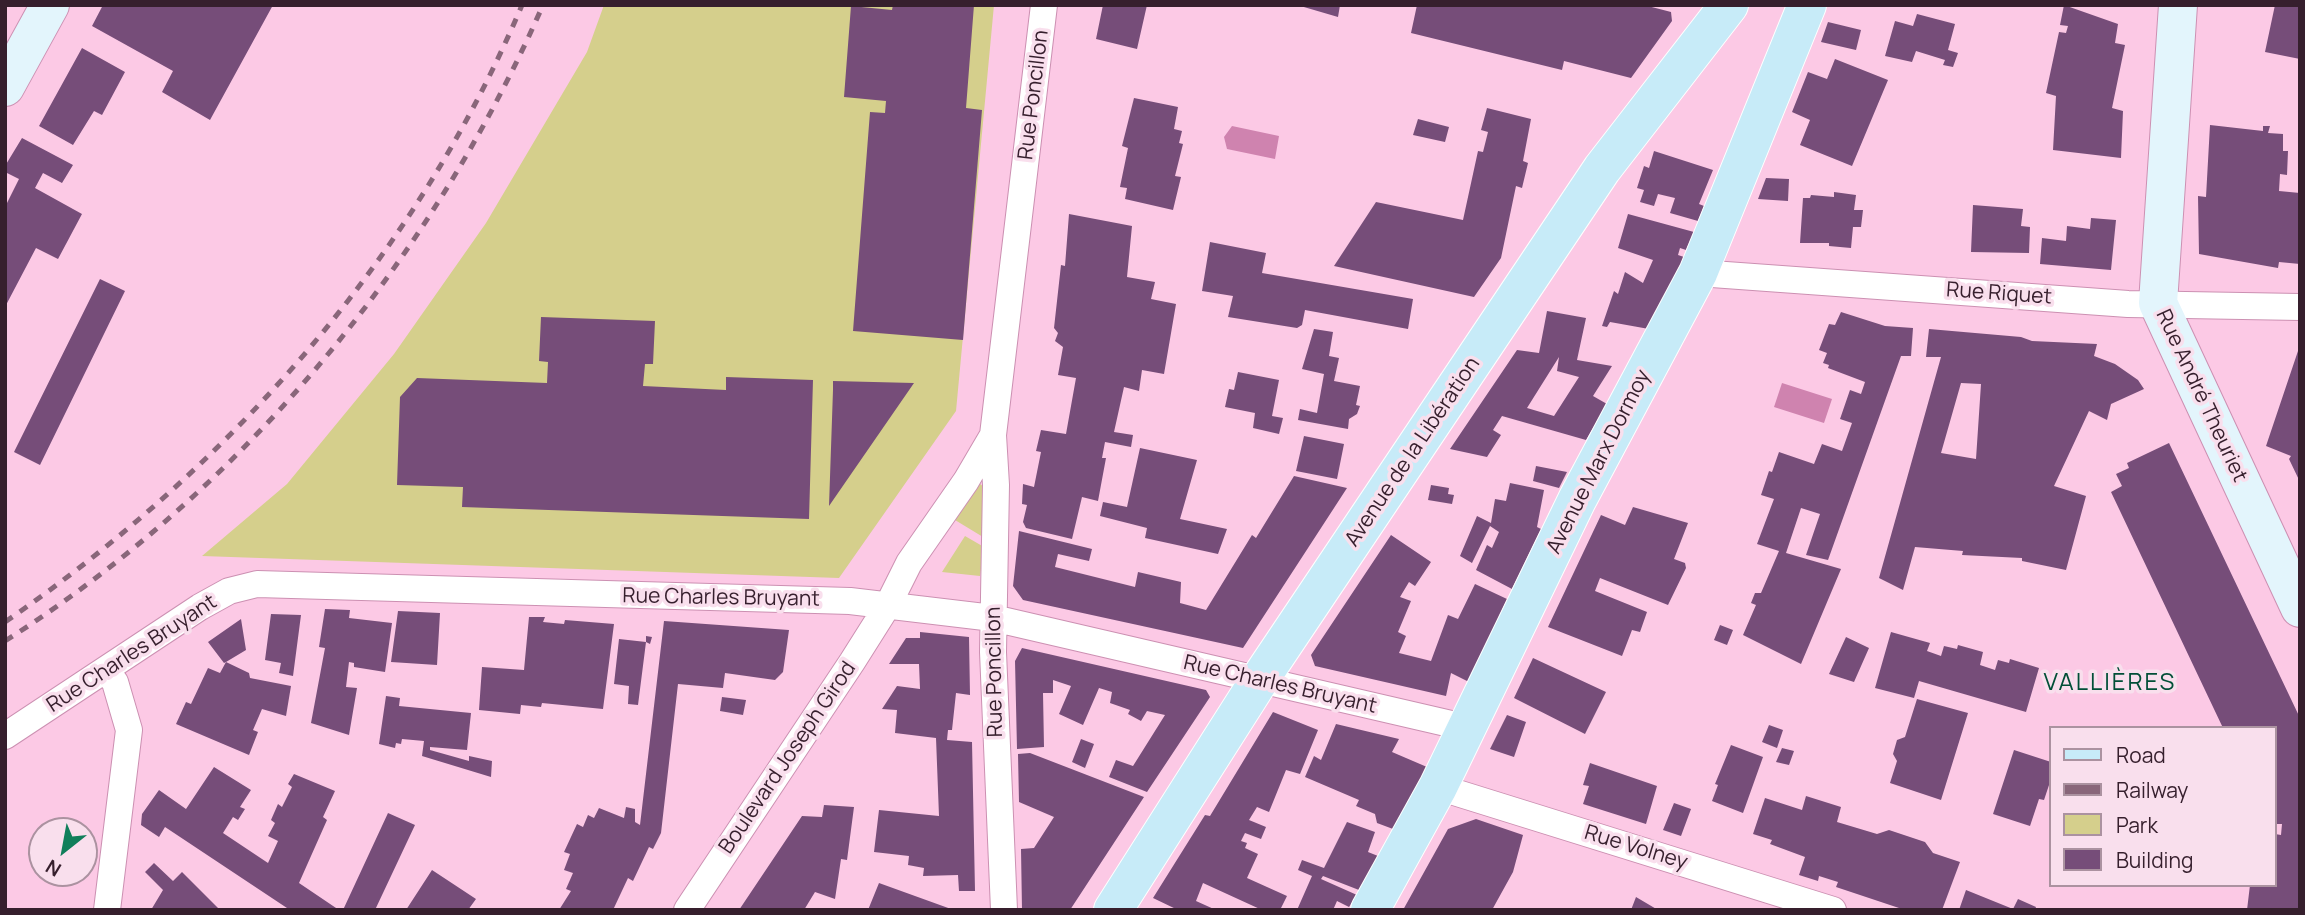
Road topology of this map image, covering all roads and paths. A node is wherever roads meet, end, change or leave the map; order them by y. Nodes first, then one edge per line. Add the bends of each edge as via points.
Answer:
1 (50, 5) edge
2 (1044, 5) edge
3 (1729, 5) edge
4 (1807, 5) edge
5 (2178, 5) edge
6 (5, 88) edge
7 (1698, 273) junction
8 (2158, 303) junction
9 (2300, 307) edge
10 (993, 435) junction
11 (888, 605) junction
12 (2300, 608) edge
13 (993, 618) junction
14 (105, 670) junction
15 (1260, 679) junction
16 (1468, 728) junction
17 (5, 736) edge
18 (1438, 787) junction
19 (107, 910) edge
20 (687, 910) edge
21 (1004, 910) edge
22 (1113, 910) edge
23 (1370, 910) edge
24 (1832, 910) edge

1 - 6 street
2 - 10 street, Rue Poncillon
3 - 15 main road, Avenue de la Libération via 1602,169
4 - 7 main road, Avenue Marx Dormoy
5 - 8 street, Rue André Theuriet
7 - 8 street, Rue Riquet
7 - 16 main road, Avenue Marx Dormoy via 1577,500
8 - 9 street, Rue Riquet
8 - 12 street, Rue André Theuriet
10 - 11 street, Rue Poncillon via 909,563
10 - 13 street, Rue Poncillon
11 - 13 street, Rue Charles Bruyant
11 - 14 street, Rue Charles Bruyant via 257,584 229,591 200,607
11 - 20 street, Boulevard Joseph Girod
13 - 15 street, Rue Charles Bruyant
13 - 21 street, Rue Poncillon
14 - 17 street, Rue Charles Bruyant
14 - 19 street via 118,691 129,730
15 - 16 street, Rue Charles Bruyant
15 - 22 main road, Avenue de la Libération
16 - 18 main road, Avenue Marx Dormoy
18 - 23 main road, Avenue Marx Dormoy
18 - 24 street, Rue Volney

